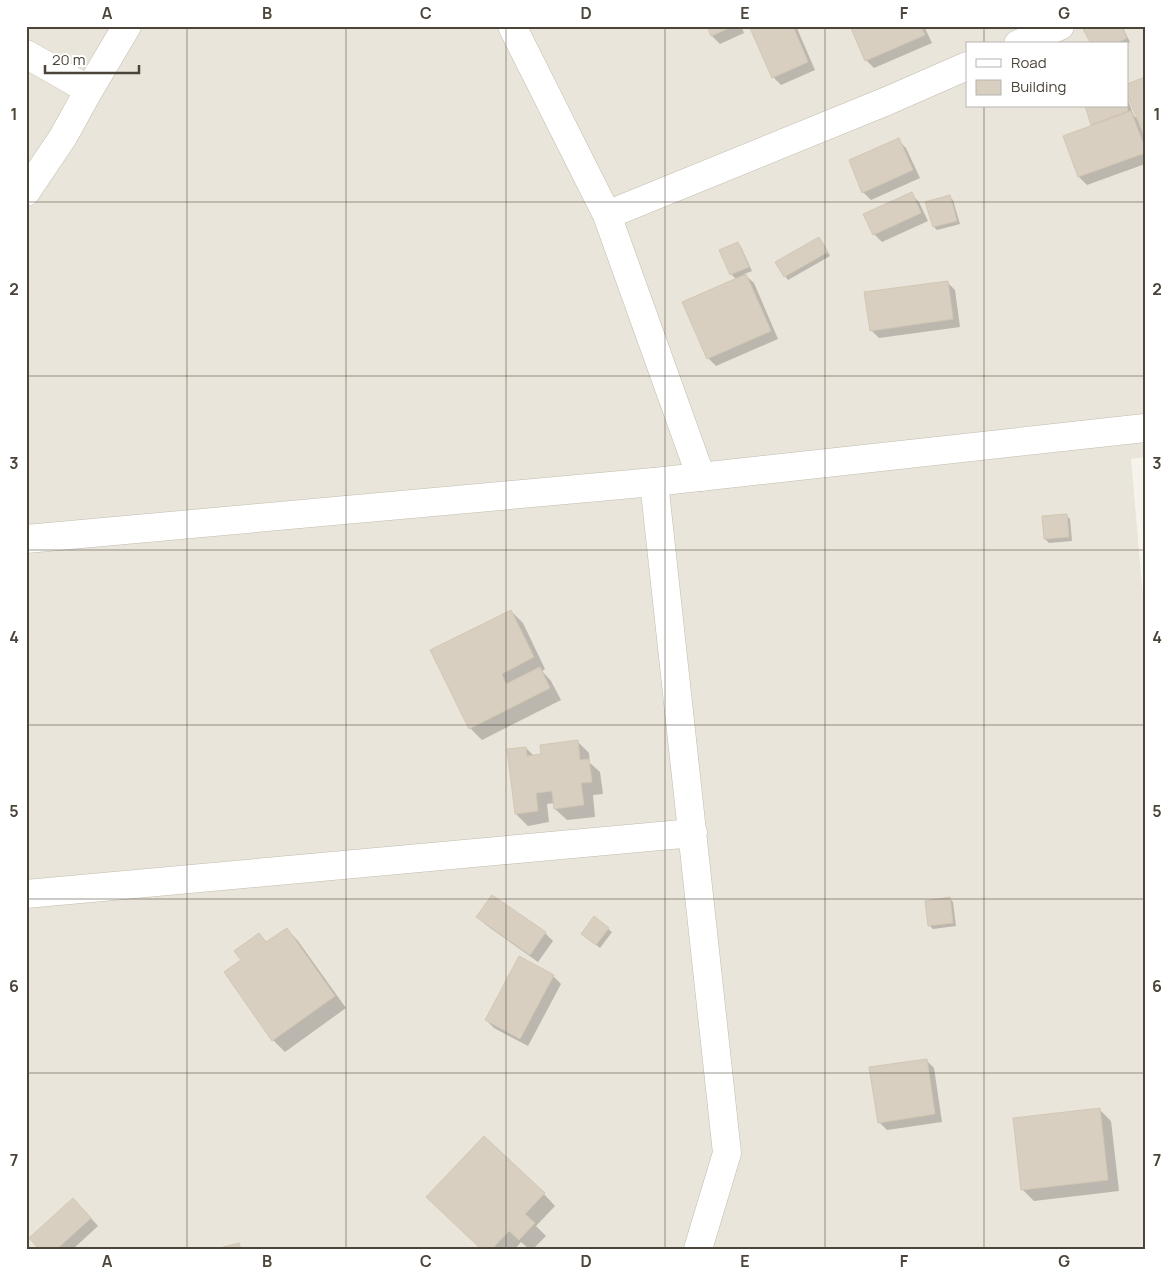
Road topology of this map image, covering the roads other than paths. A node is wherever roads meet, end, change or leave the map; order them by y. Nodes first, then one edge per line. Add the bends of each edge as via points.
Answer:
1 (127, 26) edge
2 (512, 26) edge
3 (1060, 26) edge
4 (1023, 42) edge
5 (26, 54) edge
6 (966, 66) edge
7 (89, 90) junction
8 (26, 192) edge
9 (607, 215) junction
10 (1145, 428) edge
11 (701, 477) junction
12 (654, 482) junction
13 (26, 539) edge
14 (692, 833) junction
15 (26, 894) edge
16 (698, 1249) edge

1 - 7 street
2 - 9 street
3 - 4 street
5 - 7 street
6 - 9 street
7 - 8 street via 63,137
9 - 11 street
10 - 11 street
11 - 12 street
12 - 13 street
12 - 14 street
14 - 15 street
14 - 16 street via 727,1153

